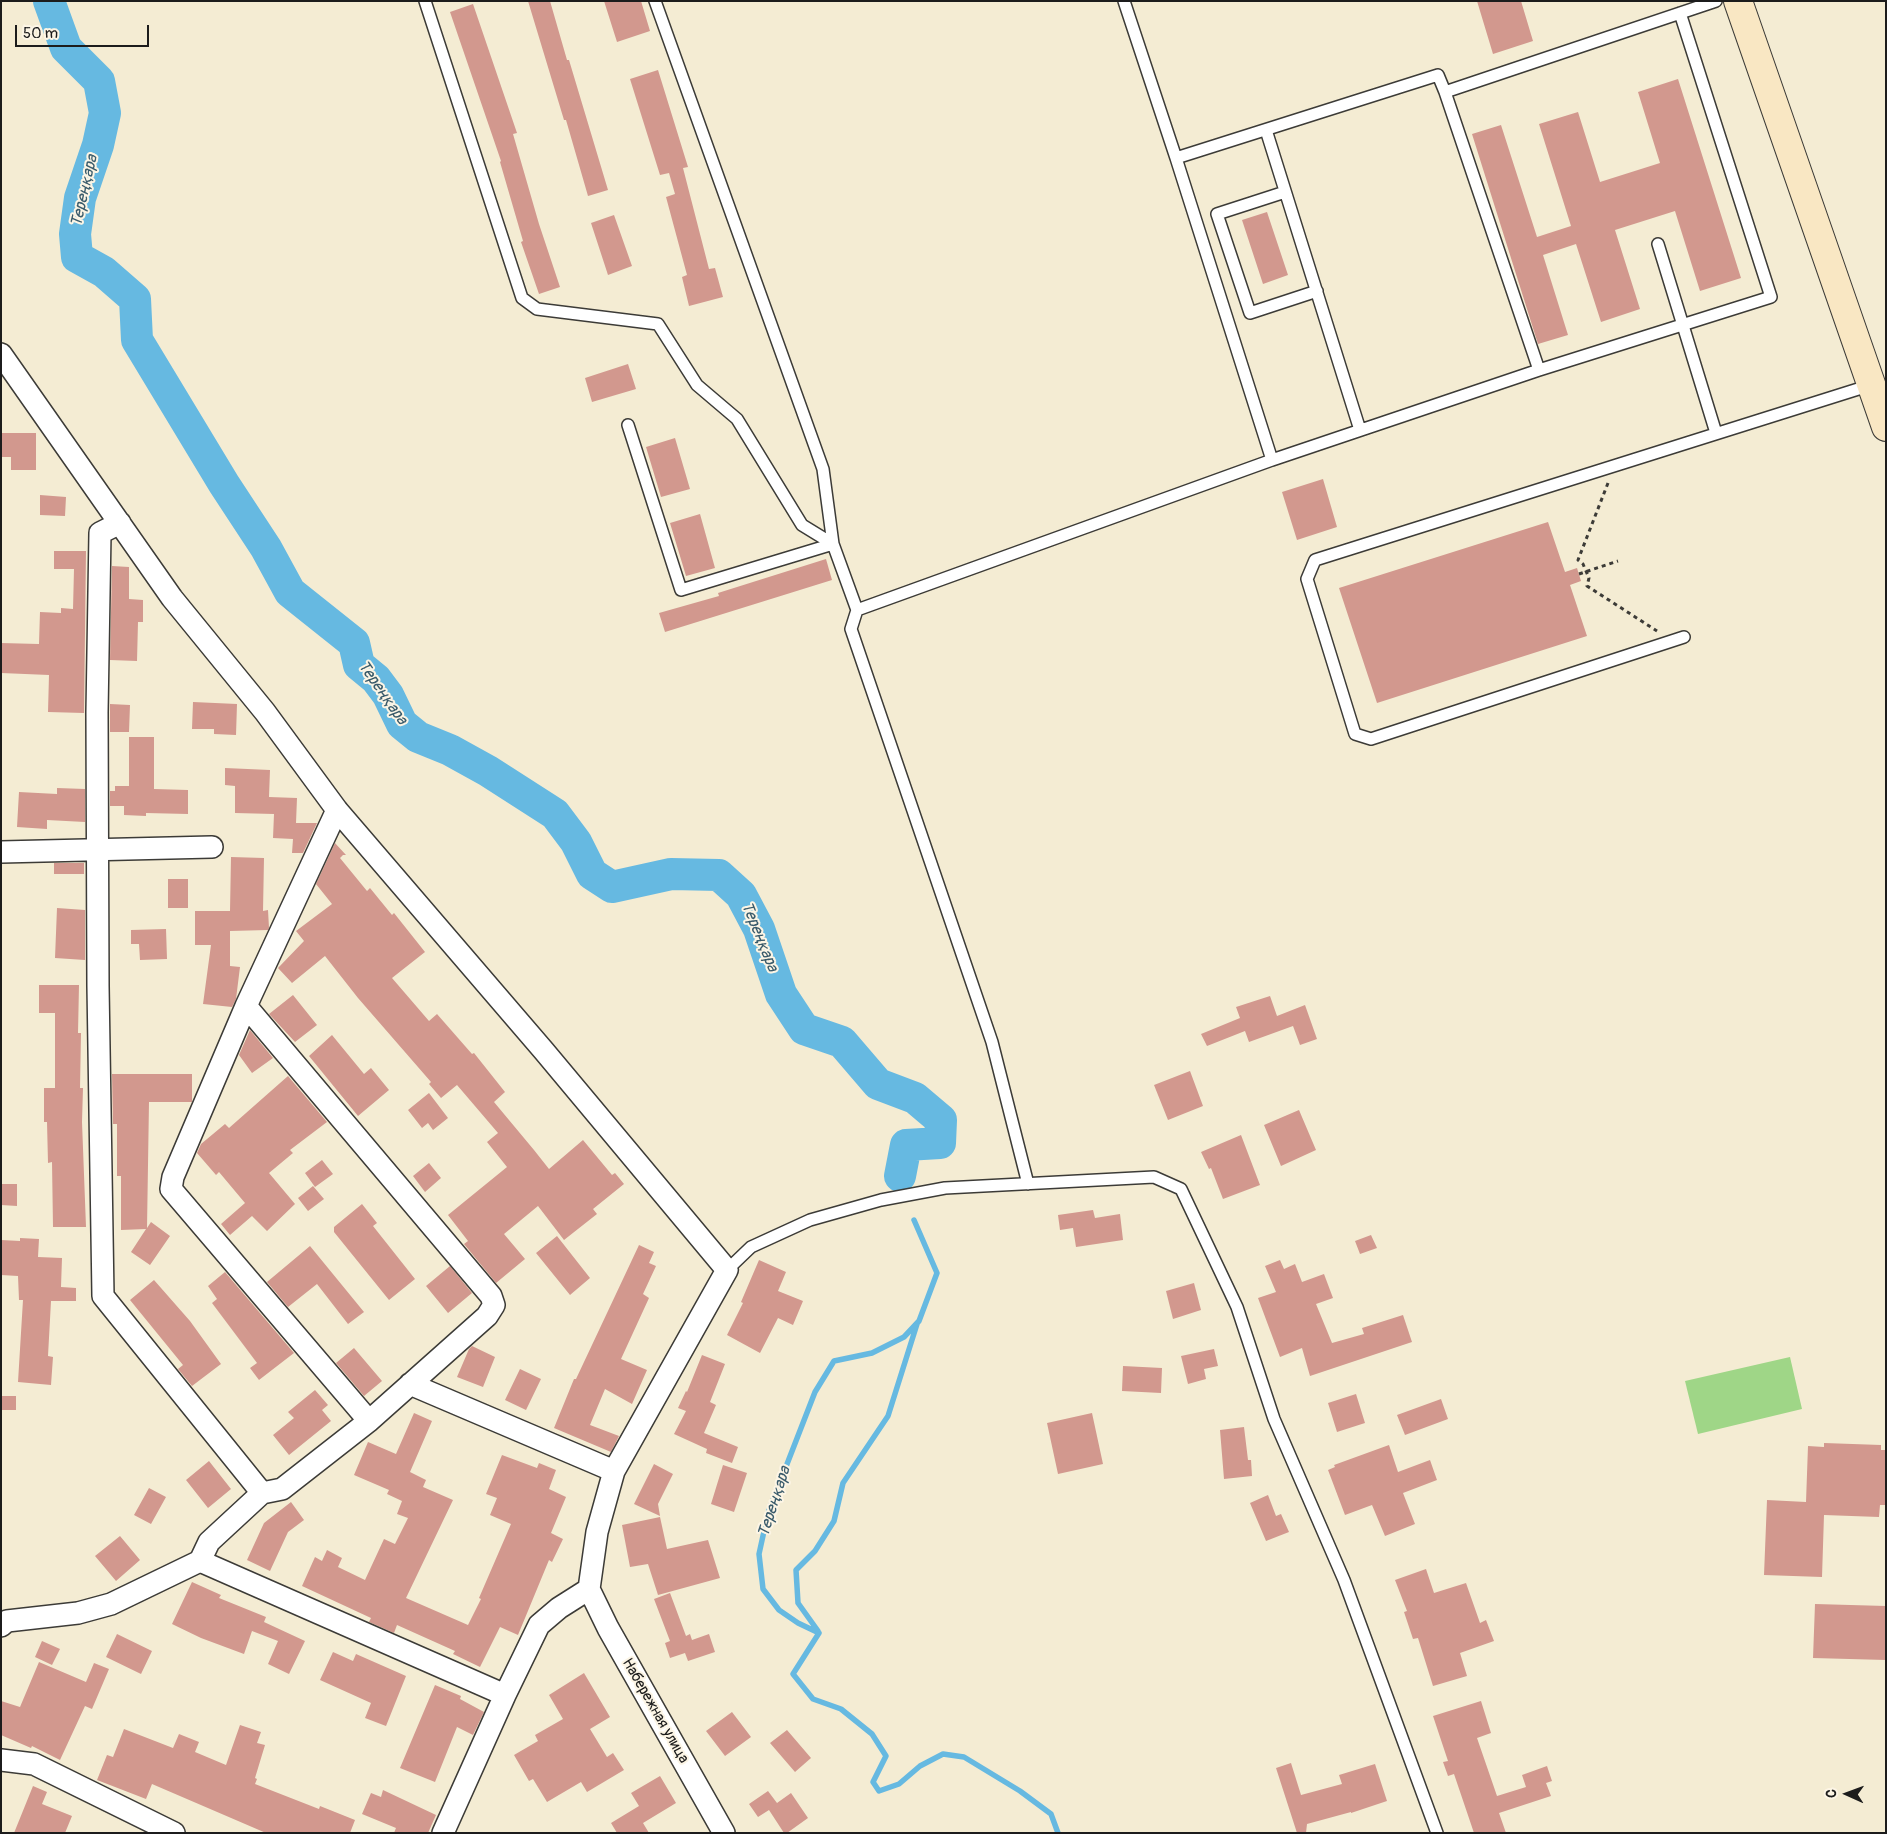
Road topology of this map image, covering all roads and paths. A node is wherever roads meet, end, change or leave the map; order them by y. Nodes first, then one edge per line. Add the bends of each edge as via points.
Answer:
1 (425, 1) edge
2 (655, 1) edge
3 (1124, 1) edge
4 (1716, 1) edge
5 (1738, 1) edge
6 (1680, 13) junction
7 (1445, 92) junction
8 (1266, 130) junction
9 (1176, 158) junction
10 (1285, 192) junction
11 (1658, 244) dead end
12 (1316, 291) junction
13 (1683, 325) junction
14 (1, 354) edge
15 (1538, 370) junction
16 (1871, 385) junction
17 (628, 426) dead end
18 (1886, 426) edge
19 (1360, 430) junction
20 (1716, 433) junction
21 (1272, 460) junction
22 (1615, 465) junction
23 (120, 524) junction
24 (833, 544) junction
25 (1618, 561) dead end
26 (1586, 571) junction
27 (1579, 574) dead end
28 (857, 610) junction
29 (1684, 637) dead end
30 (1672, 641) junction
31 (337, 810) junction
32 (212, 847) dead end
33 (98, 849) junction
34 (1, 852) edge
35 (246, 1006) junction
36 (1028, 1184) junction
37 (728, 1270) junction
38 (410, 1384) junction
39 (369, 1421) junction
40 (614, 1472) junction
41 (262, 1493) junction
42 (200, 1561) junction
43 (589, 1589) junction
44 (1, 1626) edge
45 (505, 1695) junction
46 (1, 1760) edge
47 (174, 1833) edge
48 (443, 1833) edge
49 (724, 1833) edge
50 (1437, 1833) edge

1 - 24 lane via 522,298 537,309 658,324 698,385 737,419 802,525
2 - 24 lane via 823,469
3 - 9 lane
4 - 6 lane
5 - 16 street
6 - 7 lane
6 - 13 lane via 1771,297
7 - 8 lane via 1438,75
7 - 15 lane
8 - 9 lane
8 - 10 lane
9 - 21 lane
10 - 12 lane
10 - 12 lane via 1217,214 1250,313
11 - 13 lane
12 - 19 lane
13 - 15 lane
13 - 20 lane
14 - 23 street
15 - 19 lane
16 - 18 street
16 - 20 lane
17 - 24 lane via 681,590
19 - 21 lane
20 - 22 lane
21 - 28 lane
22 - 26 path via 1578,560
22 - 30 lane via 1315,560 1307,579 1355,734 1371,739
23 - 31 street via 172,598 265,712
23 - 33 street via 100,533
24 - 28 lane
25 - 26 path
26 - 27 path
26 - 30 path via 1589,578 1587,586
28 - 36 lane via 851,629 992,1042
29 - 30 lane
31 - 35 street
31 - 37 street
32 - 33 street
33 - 34 street
33 - 41 street via 103,1296
35 - 38 street via 491,1296 494,1305 487,1316
35 - 39 street via 173,1177 171,1189
36 - 37 lane via 945,1188 881,1200 810,1220 751,1247
36 - 50 lane via 1154,1177 1181,1189 1237,1307 1274,1419 1344,1580
37 - 40 street
38 - 39 street
38 - 40 street
39 - 41 street via 282,1489
40 - 43 street via 597,1532
41 - 42 street via 209,1542
42 - 44 street via 111,1604 78,1613 6,1621
42 - 45 street
43 - 45 street via 539,1625
43 - 49 street, Набережная улица
45 - 48 street
46 - 47 street via 34,1764

